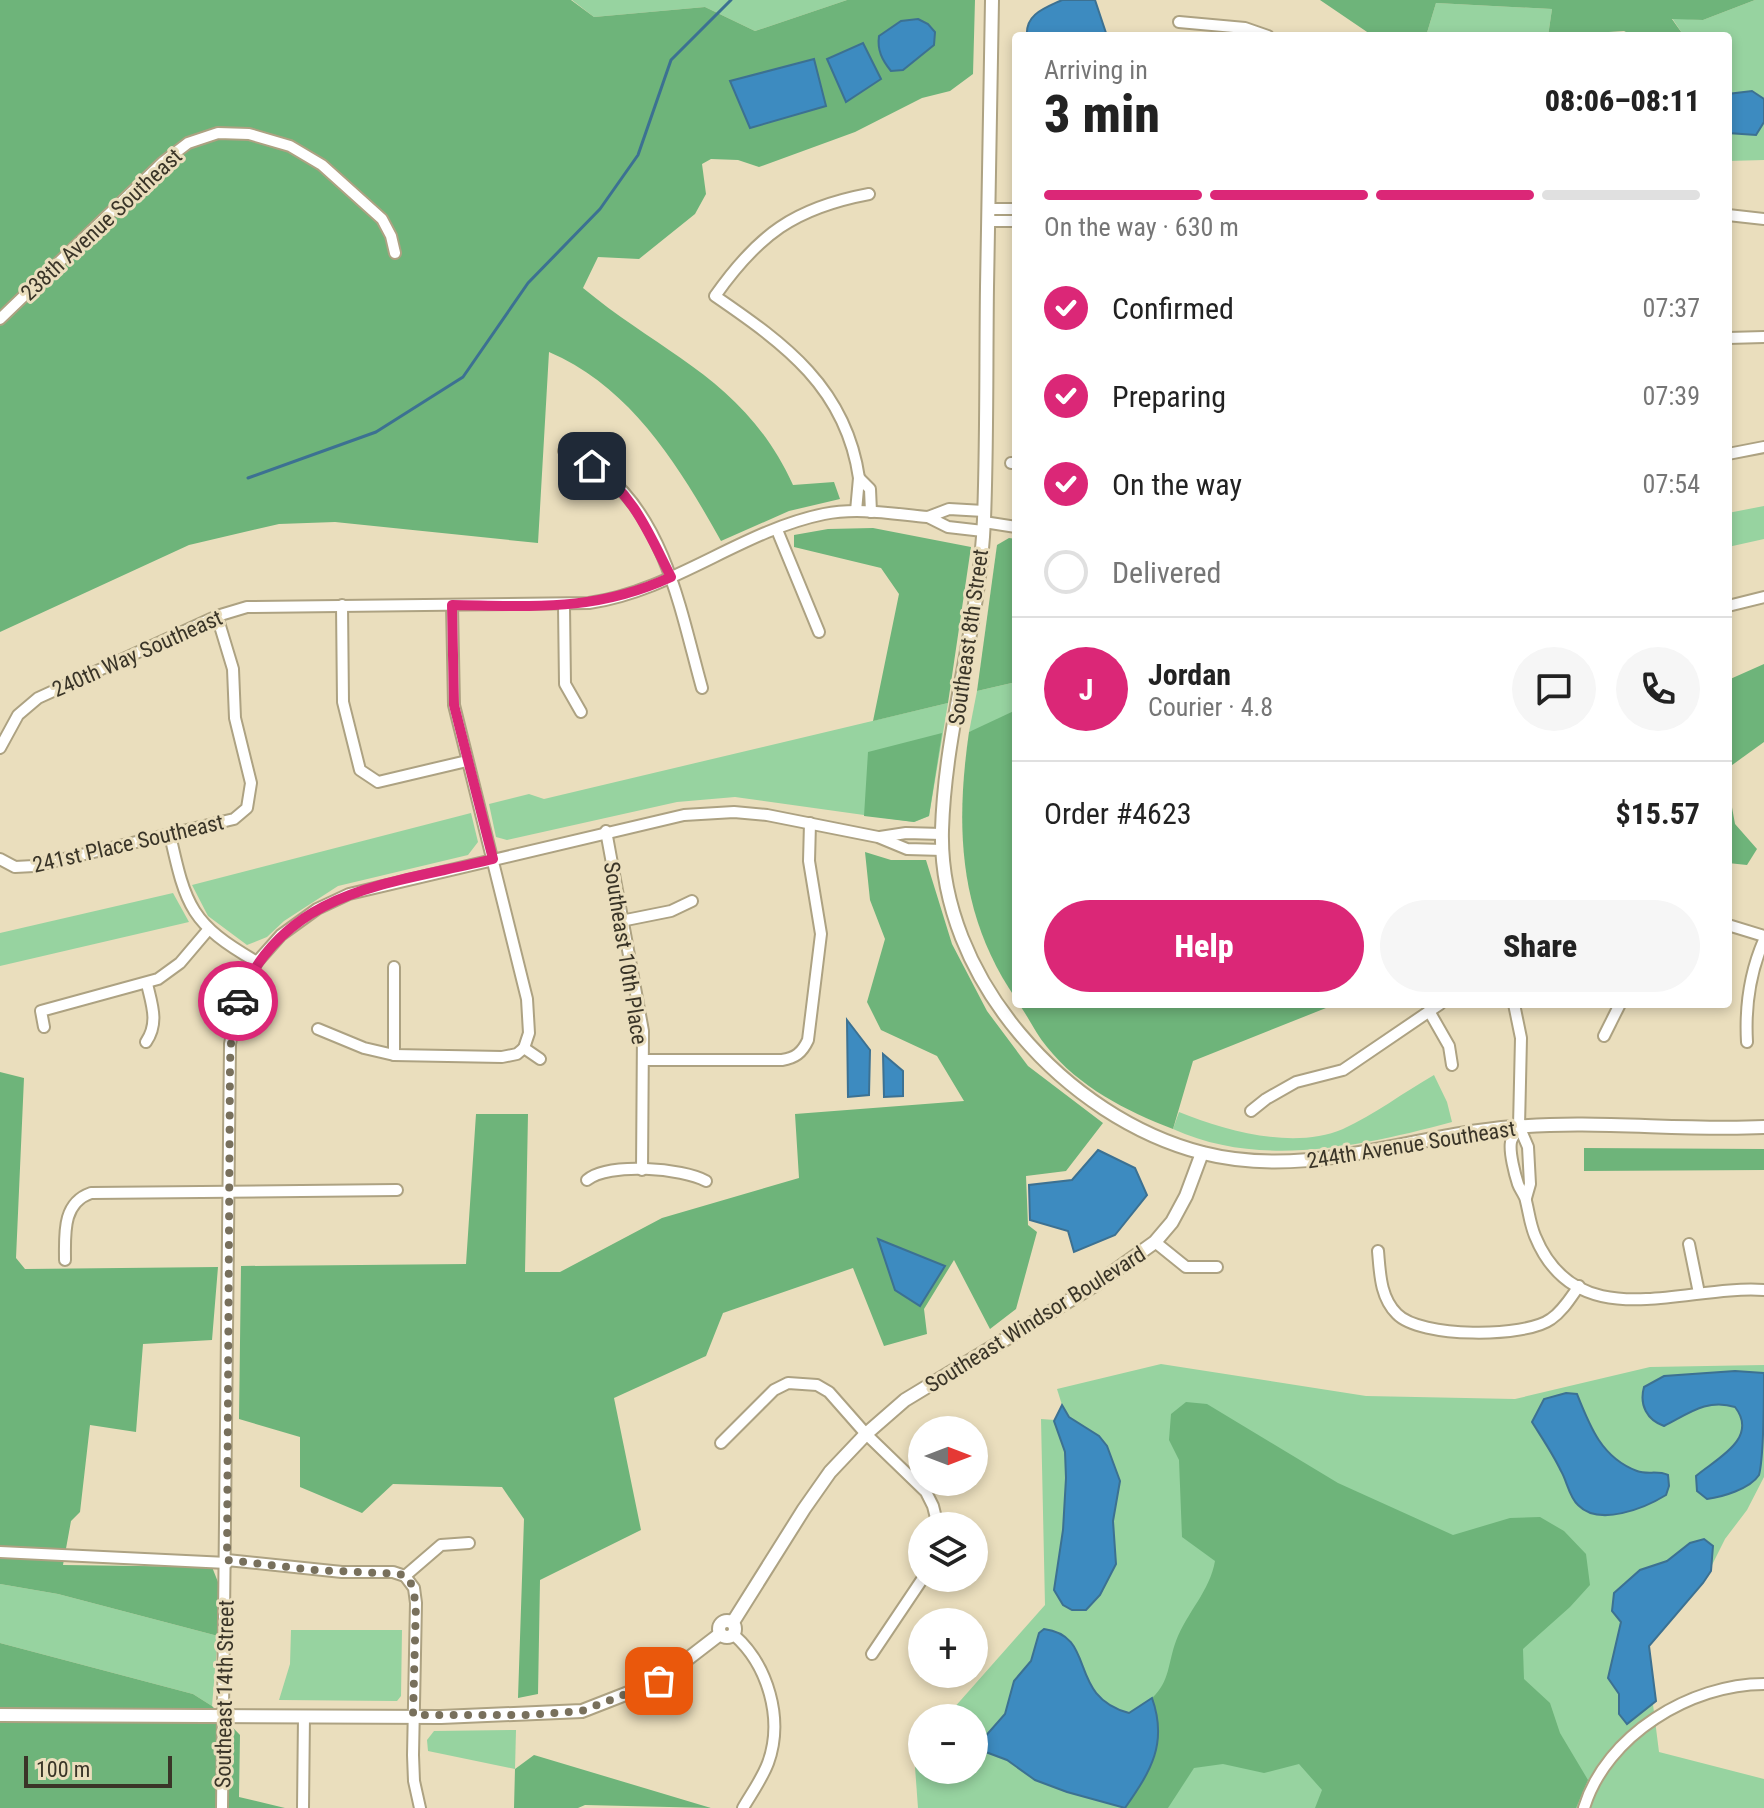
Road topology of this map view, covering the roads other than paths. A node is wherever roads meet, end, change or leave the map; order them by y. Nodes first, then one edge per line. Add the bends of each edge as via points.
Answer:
1 (992, 0) edge
2 (1179, 22) dead end
3 (1256, 32) edge
4 (869, 194) dead end
5 (1012, 210) edge
6 (988, 215) junction
7 (1732, 215) edge
8 (1764, 219) edge
9 (1012, 220) edge
10 (395, 253) dead end
11 (0, 319) edge
12 (1764, 337) edge
13 (1732, 338) edge
14 (1764, 447) edge
15 (564, 451) dead end
16 (1732, 453) edge
17 (859, 478) junction
18 (856, 511) junction
19 (871, 512) junction
20 (928, 517) junction
21 (984, 521) junction
22 (1012, 526) edge
23 (777, 530) junction
24 (671, 577) junction
25 (1764, 597) edge
26 (342, 605) junction
27 (452, 605) junction
28 (1732, 605) edge
29 (564, 606) junction
30 (217, 616) junction
31 (819, 632) dead end
32 (702, 688) dead end
33 (581, 712) dead end
34 (0, 748) edge
35 (467, 761) junction
36 (810, 823) junction
37 (606, 831) junction
38 (942, 834) junction
39 (170, 835) junction
40 (878, 837) junction
41 (943, 850) junction
42 (0, 859) edge
43 (493, 859) junction
44 (692, 901) dead end
45 (621, 921) junction
46 (1732, 926) edge
47 (208, 930) junction
48 (1764, 938) edge
49 (257, 962) junction
50 (394, 967) dead end
51 (147, 984) junction
52 (1434, 1008) edge
53 (1515, 1008) edge
54 (1618, 1008) edge
55 (1429, 1011) junction
56 (44, 1027) dead end
57 (318, 1029) dead end
58 (1604, 1036) dead end
59 (146, 1042) dead end
60 (1747, 1042) dead end
61 (524, 1048) junction
62 (394, 1055) junction
63 (540, 1059) dead end
64 (643, 1060) junction
65 (1452, 1065) dead end
66 (1251, 1111) dead end
67 (1519, 1126) junction
68 (1764, 1127) edge
69 (1202, 1153) junction
70 (642, 1170) junction
71 (587, 1180) dead end
72 (706, 1181) dead end
73 (397, 1190) dead end
74 (229, 1191) junction
75 (1155, 1242) junction
76 (1689, 1244) dead end
77 (1378, 1251) dead end
78 (65, 1260) dead end
79 (1217, 1267) dead end
80 (1579, 1286) junction
81 (1764, 1290) edge
82 (1699, 1293) junction
83 (866, 1434) junction
84 (721, 1443) dead end
85 (934, 1512) edge
86 (469, 1543) dead end
87 (0, 1552) edge
88 (227, 1561) junction
89 (405, 1576) junction
90 (914, 1592) edge
91 (729, 1630) junction
92 (872, 1654) dead end
93 (1764, 1684) edge
94 (0, 1715) edge
95 (413, 1715) junction
96 (223, 1716) junction
97 (304, 1716) junction
98 (222, 1808) edge
99 (303, 1808) edge
100 (420, 1808) edge
101 (743, 1808) edge
102 (1584, 1808) edge

1 - 6 street, Southeast 8th Street
2 - 3 street
4 - 17 street via 821,205 773,230 715,296 779,341 814,376 842,420
5 - 6 street
6 - 9 street
6 - 21 street, Southeast 8th Street
7 - 8 street
10 - 11 street, 238th Avenue Southeast via 382,219 306,153 249,134 205,135 162,163
12 - 13 street
14 - 16 street
15 - 24 street via 605,474 630,500
17 - 18 street
17 - 19 street via 870,489
18 - 19 street, 240th Way Southeast
18 - 23 street, 240th Way Southeast via 820,515
19 - 20 street, 240th Way Southeast
20 - 21 street, 240th Way Southeast via 948,527
20 - 21 street, 240th Way Southeast via 949,509
21 - 22 street, 240th Way Southeast
21 - 38 street, Southeast 8th Street
23 - 24 street, 240th Way Southeast
23 - 31 street
24 - 29 street, 240th Way Southeast via 622,597
24 - 32 street
25 - 28 street
26 - 27 street, 240th Way Southeast
26 - 30 street, 240th Way Southeast via 261,605
26 - 35 street via 343,702 358,765 371,779 388,781
27 - 29 street, 240th Way Southeast
27 - 35 street via 452,682
29 - 33 street via 565,684
30 - 34 street, 240th Way Southeast via 48,692 28,705
30 - 39 street, 241st Place Southeast via 233,669 235,718 251,783 250,801 234,819
35 - 43 street
36 - 37 street, Southeast 14th Street via 705,813
36 - 40 street, Southeast 14th Street
36 - 64 street via 809,861 821,934 808,1040 798,1055 782,1060
37 - 43 street, Southeast 14th Street
37 - 45 street, Southeast 10th Place
38 - 40 street
38 - 41 street, Southeast 8th Street
39 - 42 street, 241st Place Southeast via 24,868
39 - 47 street via 186,898
40 - 41 street via 907,849
41 - 69 street, Southeast 8th Street via 959,927 1013,1028 1042,1060 1111,1114
43 - 49 street, Southeast 14th Street via 334,900 296,922
43 - 61 street via 527,999 529,1033
44 - 45 street
45 - 64 street, Southeast 10th Place via 639,1005
46 - 48 street
47 - 49 street
47 - 51 street via 171,971
48 - 60 street via 1751,979
49 - 74 street, Southeast 14th Street via 238,1002 231,1035
50 - 62 street
51 - 56 street via 41,1011
51 - 59 street via 154,1017
52 - 55 street
53 - 67 street via 1521,1038
54 - 58 street
55 - 65 street via 1449,1046
55 - 66 street via 1343,1070 1296,1082
57 - 62 street
61 - 62 street via 502,1057
61 - 63 street
64 - 70 street, Southeast 10th Place
67 - 68 street, 244th Avenue Southeast
67 - 69 street, 244th Avenue Southeast via 1316,1161 1269,1162
67 - 80 street via 1528,1147 1530,1220 1561,1274
69 - 75 street, Southeast Windsor Boulevard via 1186,1196
70 - 71 street via 601,1172
70 - 72 street via 687,1173
73 - 74 street
74 - 78 street via 81,1196 67,1219
74 - 88 street, Southeast 14th Street
75 - 79 street via 1186,1267
75 - 83 street, Southeast Windsor Boulevard via 1095,1285 905,1400
76 - 82 street
77 - 80 street via 1391,1307 1412,1325 1431,1330 1537,1326 1551,1320
80 - 82 street via 1631,1301
81 - 82 street
83 - 84 street via 829,1392 799,1382 774,1390
83 - 85 street via 926,1492
83 - 91 street, Southeast Windsor Boulevard via 830,1472
86 - 89 street via 441,1545
87 - 88 street
88 - 89 street
88 - 96 street, Southeast 14th Street
89 - 95 street via 416,1603
90 - 92 street
91 - 95 street, Southeast Windsor Boulevard via 659,1681 582,1711
91 - 101 street via 756,1661 774,1719 768,1763
93 - 102 street via 1735,1686 1676,1706 1623,1746
94 - 96 street, Southeast Windsor Boulevard
95 - 97 street, Southeast Windsor Boulevard
95 - 100 street
96 - 97 street, Southeast Windsor Boulevard
96 - 98 street, Southeast 14th Street
97 - 99 street

